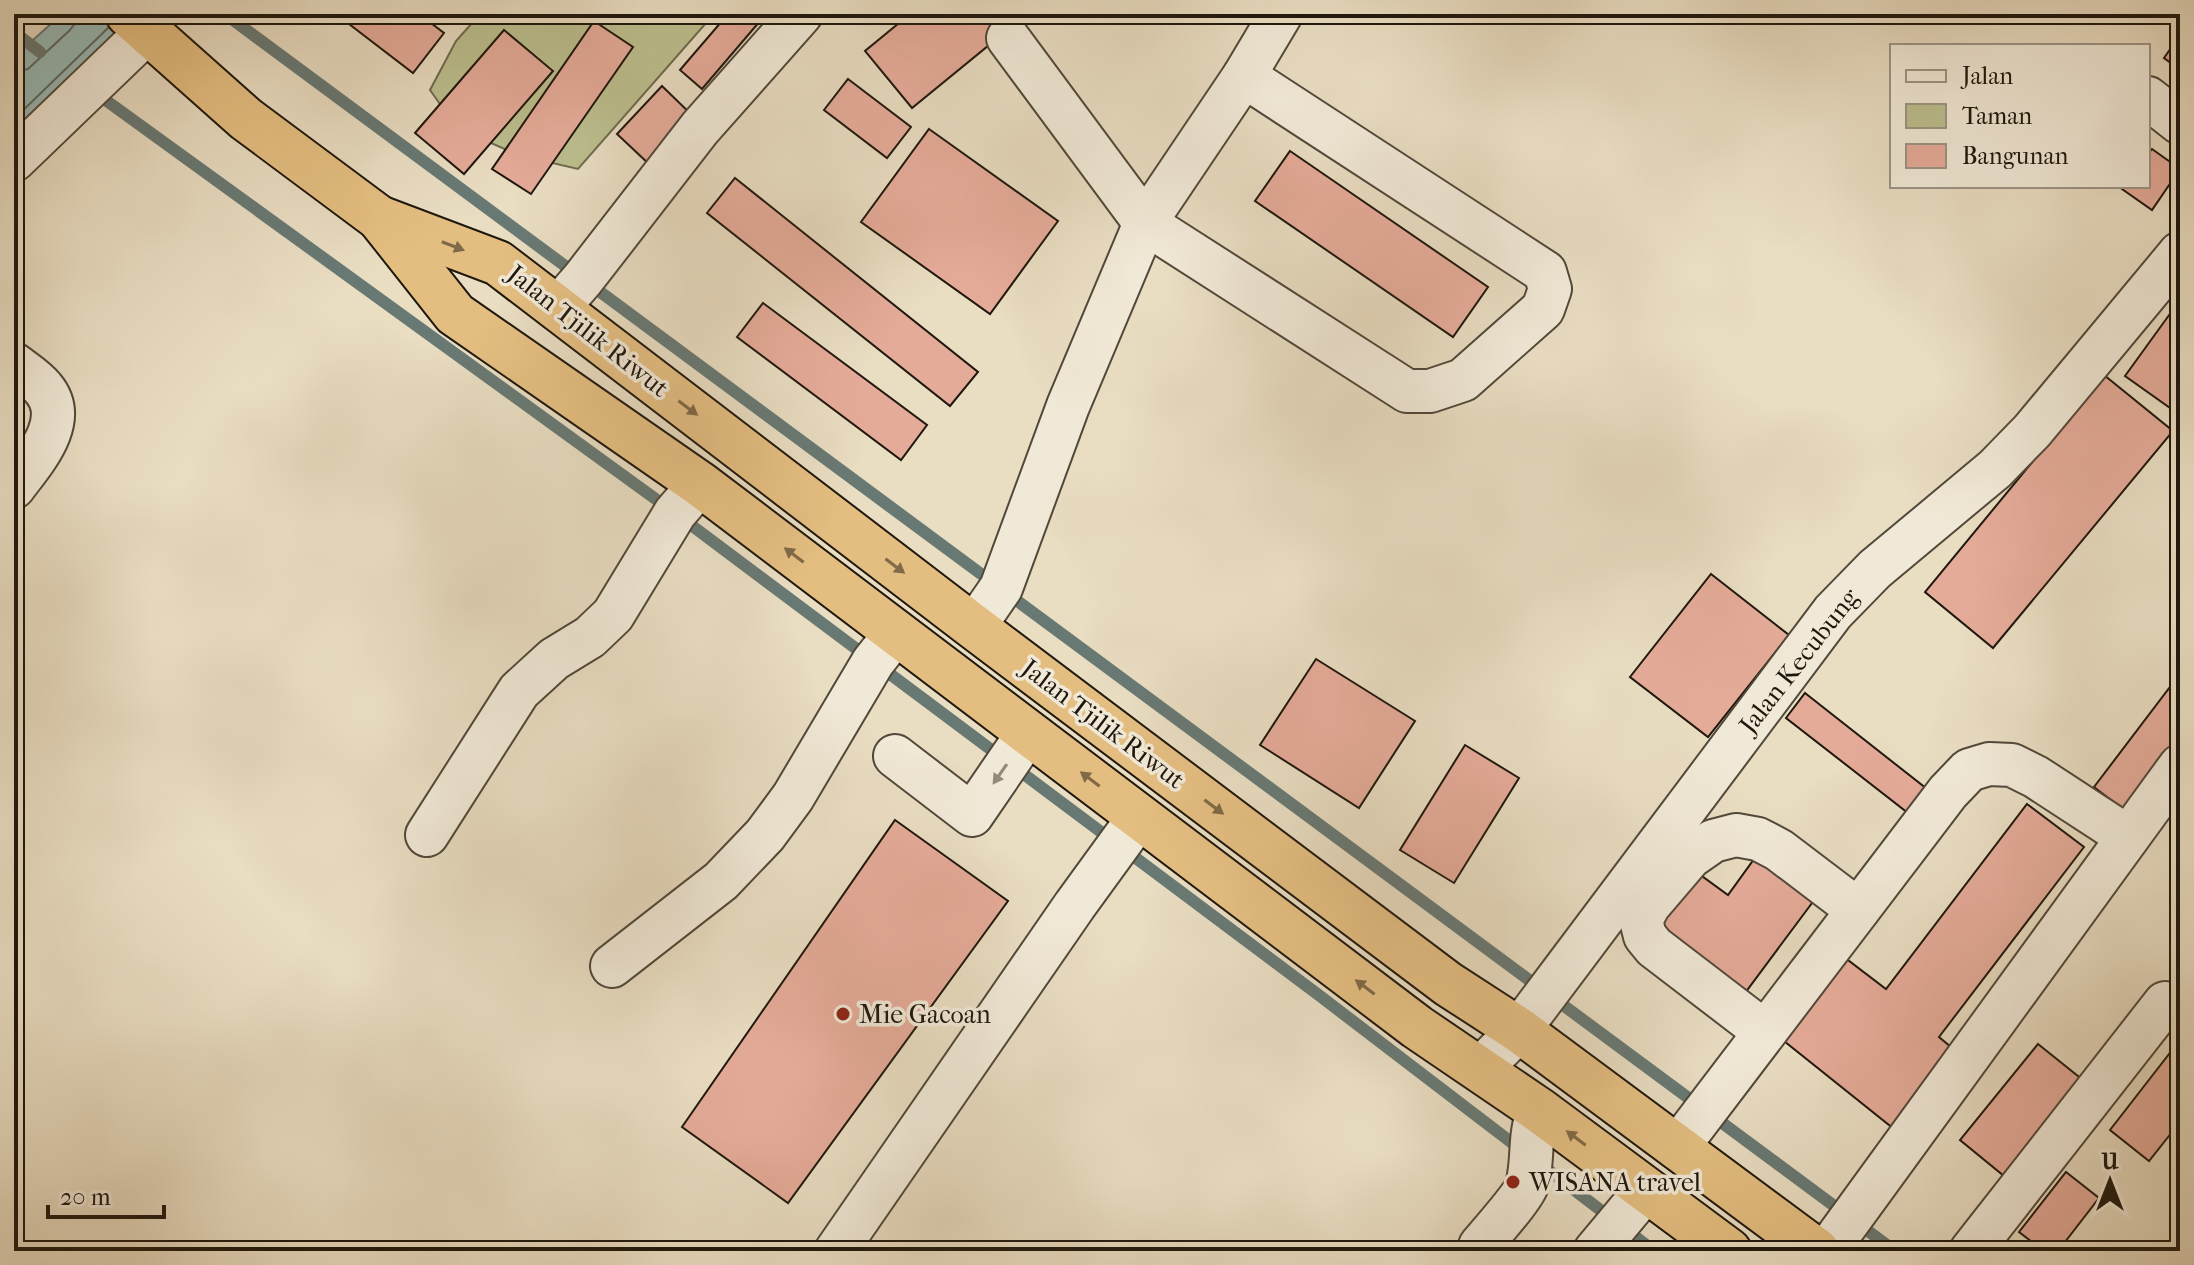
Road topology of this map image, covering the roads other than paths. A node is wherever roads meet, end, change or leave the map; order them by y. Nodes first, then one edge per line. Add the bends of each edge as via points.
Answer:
1 (801, 14) edge
2 (1281, 14) edge
3 (138, 22) edge
4 (1008, 38) dead end
5 (1244, 76) junction
6 (2150, 100) edge
7 (2180, 123) edge
8 (14, 160) edge
9 (379, 218) junction
10 (1145, 223) junction
11 (2180, 253) edge
12 (557, 309) junction
13 (14, 364) edge
14 (700, 484) junction
15 (14, 487) edge
16 (974, 627) junction
17 (896, 633) junction
18 (1018, 724) junction
19 (895, 756) dead end
20 (2180, 766) edge
21 (1139, 817) junction
22 (427, 835) dead end
23 (2128, 837) junction
24 (1858, 910) junction
25 (612, 966) dead end
26 (2165, 1003) dead end
27 (1519, 1030) junction
28 (1765, 1032) junction
29 (1480, 1069) junction
30 (1539, 1110) junction
31 (1677, 1148) junction
32 (1646, 1190) junction
33 (1706, 1245) edge
34 (1480, 1246) dead end
35 (836, 1251) edge
36 (1595, 1251) edge
37 (1817, 1251) edge
38 (1827, 1251) edge
39 (1971, 1251) edge

1 - 12 street via 700,128
2 - 5 street
3 - 8 street
3 - 9 highway, Jalan Tjilik Riwut via 246,119
4 - 10 street
5 - 10 street
5 - 10 street via 1545,272 1550,289 1543,309 1463,380 1430,391 1407,391
6 - 7 street
9 -> 12 highway, Jalan Tjilik Riwut via 498,263
9 - 14 highway, Jalan Tjilik Riwut via 455,314
10 - 16 street via 1068,406 1001,588
11 - 27 street, Jalan Kecubung via 2032,431 1833,612
12 -> 16 highway, Jalan Tjilik Riwut
13 - 15 street via 43,387 51,401 52,421 46,444
17 -> 14 highway, Jalan Tjilik Riwut
14 - 22 street via 675,513 613,615 519,691
16 -> 27 highway, Jalan Tjilik Riwut via 1448,984
17 - 18 highway, Jalan Tjilik Riwut
17 - 25 street via 765,835 721,881
18 - 19 street via 961,806
21 -> 18 highway, Jalan Tjilik Riwut
20 - 23 street
29 -> 21 highway, Jalan Tjilik Riwut
21 - 35 street
23 - 24 street via 2036,777 2012,765 1989,764 1969,770 1948,792
23 - 38 street
24 - 28 street
24 - 28 street via 1779,850 1736,835 1713,841 1690,857 1649,905 1641,920 1654,947
26 - 39 street
27 - 29 street, Jalan Kecubung
27 - 31 highway, Jalan Tjilik Riwut
28 - 31 street
29 - 30 highway, Jalan Tjilik Riwut
32 -> 30 highway, Jalan Tjilik Riwut
30 - 34 street via 1526,1189
31 - 37 highway, Jalan Tjilik Riwut
32 - 33 highway, Jalan Tjilik Riwut
32 - 36 street

